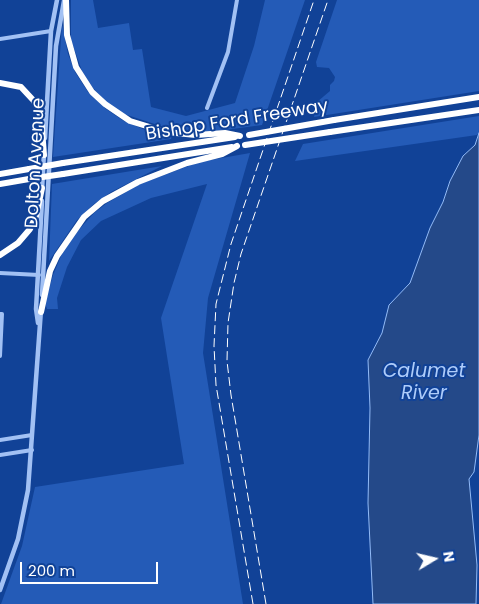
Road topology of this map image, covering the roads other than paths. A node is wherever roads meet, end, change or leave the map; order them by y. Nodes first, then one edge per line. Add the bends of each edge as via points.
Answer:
1 (57, 0) edge
2 (65, 0) edge
3 (237, 0) edge
4 (51, 31) junction
5 (0, 39) edge
6 (0, 83) edge
7 (476, 98) edge
8 (207, 108) dead end
9 (477, 110) edge
10 (240, 136) junction
11 (237, 146) junction
12 (44, 154) junction
13 (0, 172) edge
14 (21, 181) junction
15 (0, 184) edge
16 (0, 188) edge
17 (42, 188) junction
18 (0, 255) edge
19 (0, 273) edge
20 (41, 275) junction
21 (41, 312) junction
22 (0, 314) edge
23 (38, 329) junction
24 (0, 356) edge
25 (32, 435) junction
26 (0, 440) edge
27 (32, 450) junction
28 (0, 455) edge
29 (0, 590) edge

1 - 4 street, Dolton Avenue
2 - 10 highway via 66,35 70,49 84,80 105,104 130,121 166,132
2 - 20 street, Dolton Avenue via 56,46
3 - 8 street via 228,52
4 - 5 street
4 - 12 street, Dolton Avenue
6 - 12 highway via 21,87 34,101 41,117
7 - 10 highway, Bishop Ford Freeway, bridge
9 - 11 highway, Bishop Ford Freeway, bridge
10 - 13 highway, Bishop Ford Freeway, bridge
11 - 14 highway, Bishop Ford Freeway, bridge
11 - 21 highway via 222,154 187,162 102,201 84,217 57,256 50,271
12 - 17 street, Dolton Avenue
14 - 15 highway, Bishop Ford Freeway
14 - 16 highway
17 - 18 highway via 30,229 18,243
17 - 20 street, Dolton Avenue
19 - 20 street
20 - 21 street, Dolton Avenue
20 - 23 street, Dolton Avenue via 36,309
21 - 23 street, Dolton Avenue
22 - 24 street
23 - 25 street, Dolton Avenue
25 - 26 street
25 - 27 street, Dolton Avenue
27 - 28 street
27 - 29 street, Dolton Avenue via 22,523

